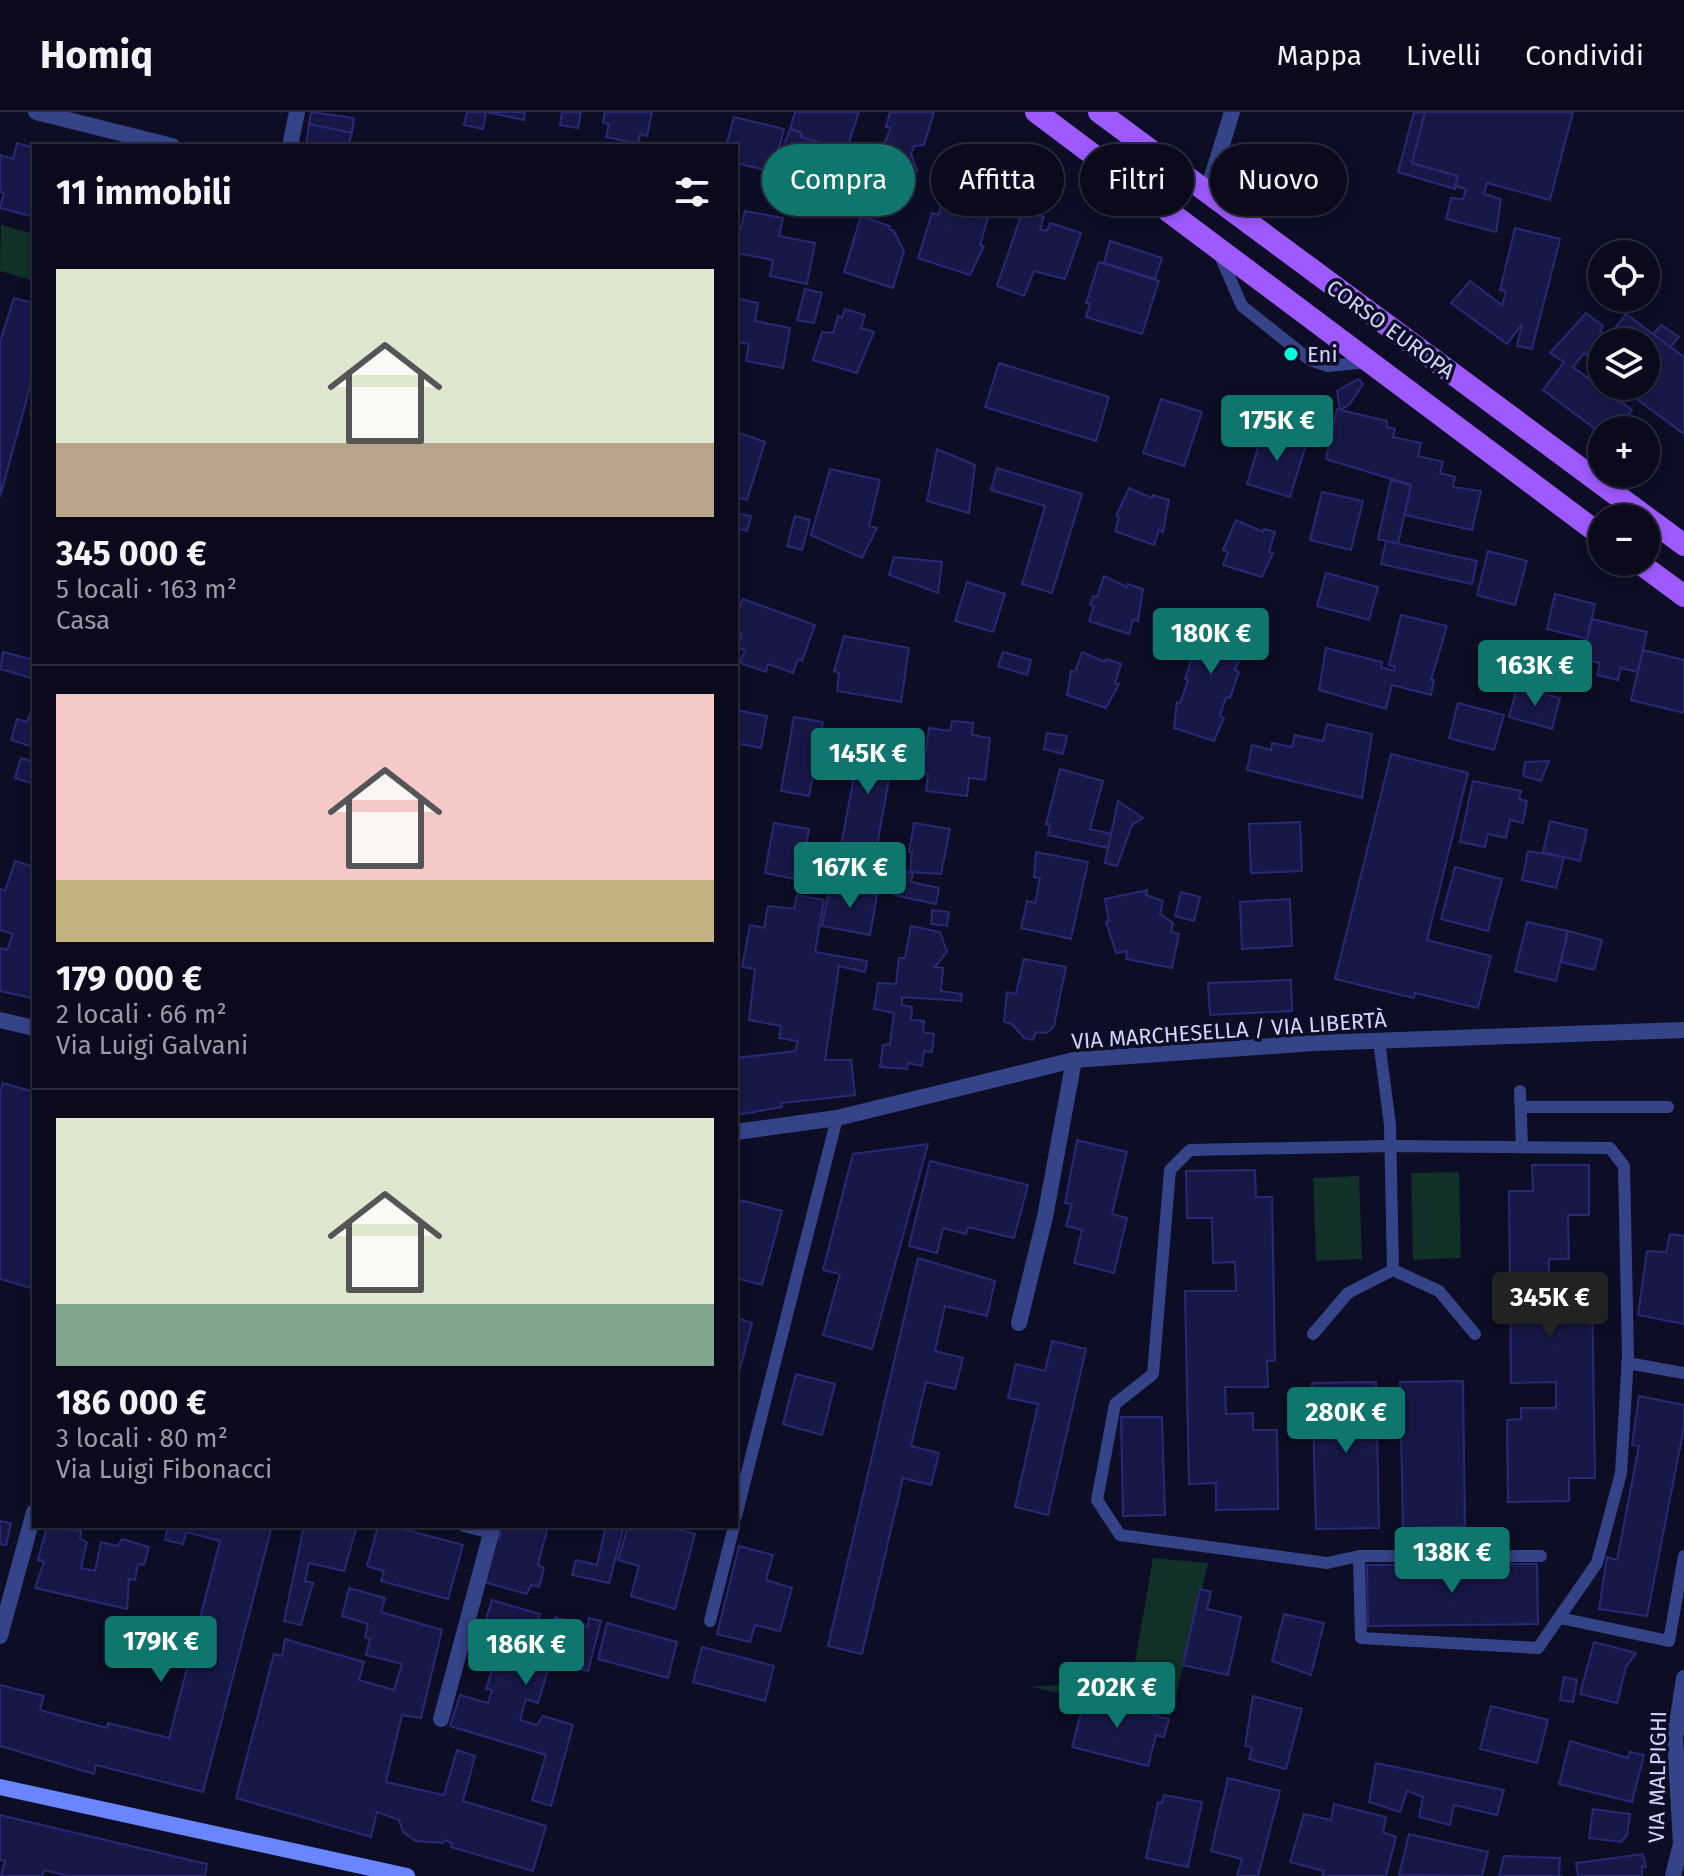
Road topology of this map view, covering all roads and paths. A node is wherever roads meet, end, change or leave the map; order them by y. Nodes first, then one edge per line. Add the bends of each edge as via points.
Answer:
1 (36, 112) edge
2 (297, 112) edge
3 (1036, 112) edge
4 (1099, 112) edge
5 (1232, 112) edge
6 (164, 144) edge
7 (290, 144) edge
8 (1207, 193) junction
9 (1217, 248) junction
10 (1369, 362) junction
11 (1588, 526) edge
12 (1684, 545) edge
13 (1657, 576) edge
14 (1684, 596) edge
15 (0, 1020) edge
16 (32, 1028) edge
17 (1684, 1030) edge
18 (1379, 1041) junction
19 (1074, 1060) junction
20 (1520, 1091) dead end
21 (1521, 1107) junction
22 (1668, 1107) dead end
23 (837, 1118) junction
24 (738, 1132) edge
25 (1390, 1146) junction
26 (1522, 1147) junction
27 (1393, 1270) junction
28 (1019, 1323) dead end
29 (1313, 1334) dead end
30 (1475, 1334) dead end
31 (1627, 1363) junction
32 (1684, 1373) edge
33 (738, 1508) edge
34 (32, 1519) edge
35 (733, 1528) edge
36 (492, 1529) edge
37 (1359, 1556) junction
38 (1541, 1556) dead end
39 (1684, 1556) edge
40 (1560, 1618) junction
41 (710, 1621) dead end
42 (0, 1636) edge
43 (1684, 1678) edge
44 (441, 1719) dead end
45 (0, 1787) edge
46 (407, 1876) edge
47 (1673, 1876) edge

1 - 6 street
2 - 7 street
3 - 9 main road, CORSO EUROPA
4 - 8 main road, CORSO EUROPA
5 - 8 street
8 - 12 main road, CORSO EUROPA
9 - 10 main road, CORSO EUROPA
9 - 10 lane via 1242,306 1287,343 1319,364
10 - 11 main road, CORSO EUROPA
13 - 14 main road
15 - 16 street
17 - 18 street, VIA MARCHESELLA / VIA LIBERTÀ
18 - 19 street, VIA MARCHESELLA / VIA LIBERTÀ
18 - 25 lane
19 - 23 street, VIA MARCHESELLA / VIA LIBERTÀ
19 - 28 street
20 - 21 lane
21 - 22 lane
21 - 26 lane
23 - 24 street, VIA MARCHESELLA / VIA LIBERTÀ
23 - 33 lane
25 - 26 lane
25 - 27 lane
25 - 37 lane via 1190,1150 1170,1170 1153,1374 1115,1404 1097,1500 1120,1535 1327,1563
26 - 31 lane via 1610,1148 1624,1166
27 - 29 lane via 1348,1293
27 - 30 lane via 1439,1291
31 - 32 lane
31 - 40 lane via 1621,1473 1597,1563
34 - 42 street
35 - 41 lane
36 - 44 street
37 - 38 lane
37 - 40 lane via 1361,1638 1538,1648
39 - 40 lane via 1669,1641
43 - 47 street, VIA MALPIGHI via 1675,1738 1681,1844
45 - 46 main road

